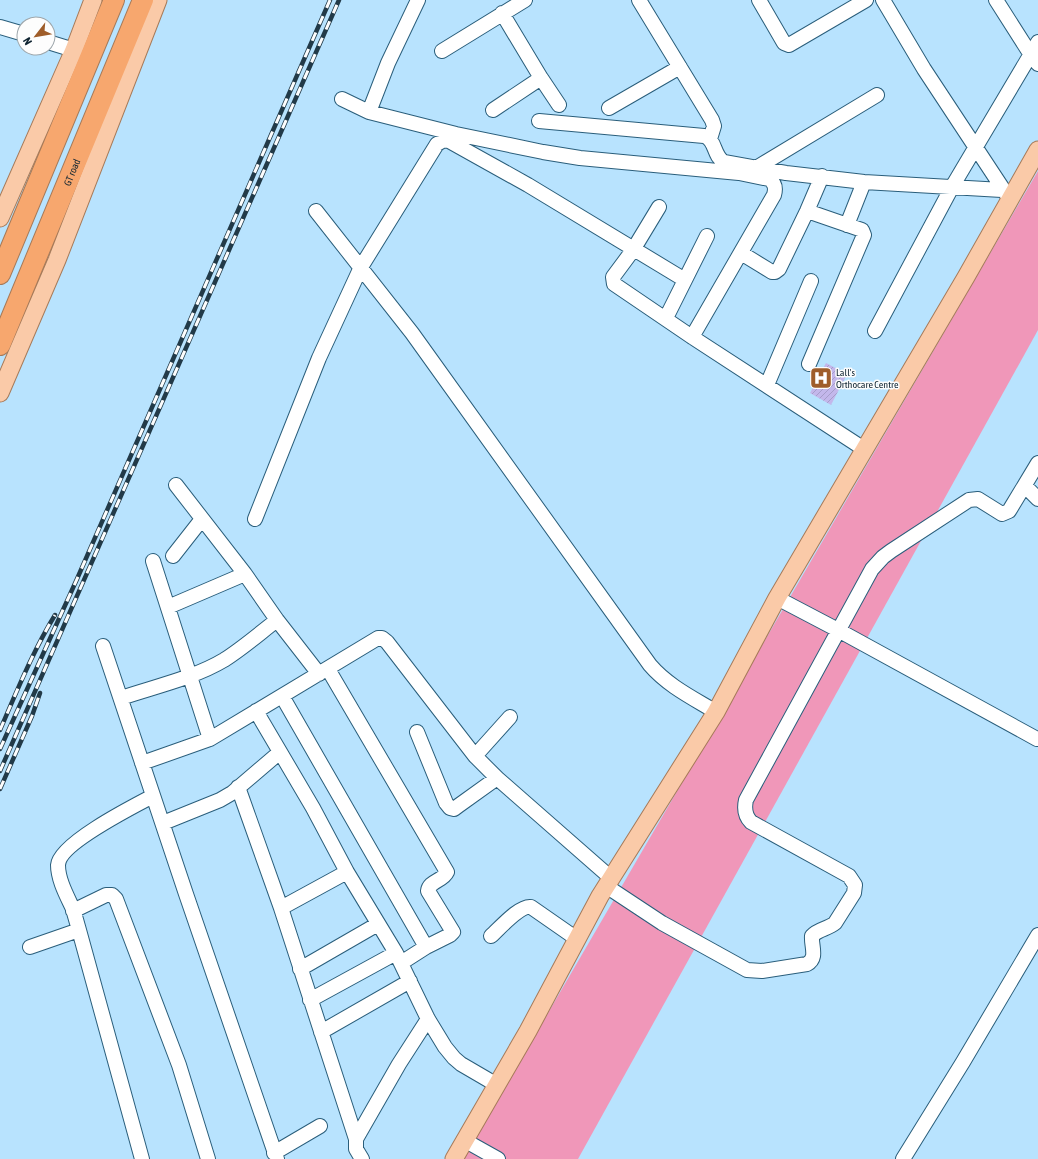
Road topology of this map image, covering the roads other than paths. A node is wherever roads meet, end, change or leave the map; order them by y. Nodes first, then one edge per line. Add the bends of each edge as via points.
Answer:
1 (93, 0) edge
2 (114, 0) edge
3 (143, 0) edge
4 (158, 0) edge
5 (418, 0) edge
6 (525, 0) edge
7 (639, 0) edge
8 (759, 0) edge
9 (866, 0) edge
10 (883, 0) edge
11 (996, 0) edge
12 (502, 13) junction
13 (0, 27) edge
14 (16, 32) edge
15 (1038, 42) edge
16 (56, 44) edge
17 (74, 50) junction
18 (442, 51) dead end
19 (1034, 60) edge
20 (680, 67) junction
21 (541, 78) junction
22 (877, 95) dead end
23 (342, 99) dead end
24 (559, 105) dead end
25 (609, 108) dead end
26 (493, 110) dead end
27 (369, 112) junction
28 (540, 121) dead end
29 (710, 139) junction
30 (976, 148) junction
31 (1038, 150) edge
32 (756, 168) junction
33 (822, 176) junction
34 (864, 182) junction
35 (952, 187) junction
36 (1006, 194) junction
37 (659, 207) dead end
38 (316, 211) dead end
39 (807, 211) junction
40 (0, 218) edge
41 (847, 225) junction
42 (707, 236) dead end
43 (633, 250) junction
44 (741, 253) junction
45 (361, 267) junction
46 (0, 274) edge
47 (685, 280) junction
48 (811, 281) dead end
49 (666, 318) junction
50 (875, 331) dead end
51 (692, 337) junction
52 (0, 345) edge
53 (809, 364) dead end
54 (767, 385) junction
55 (0, 393) edge
56 (864, 450) junction
57 (1038, 463) edge
58 (176, 485) dead end
59 (1025, 486) junction
60 (1038, 499) edge
61 (202, 519) junction
62 (255, 519) dead end
63 (173, 556) dead end
64 (153, 561) dead end
65 (245, 574) junction
66 (777, 598) junction
67 (168, 607) junction
68 (277, 620) junction
69 (838, 630) junction
70 (103, 646) dead end
71 (324, 671) junction
72 (189, 675) junction
73 (282, 696) junction
74 (121, 698) junction
75 (256, 711) junction
76 (716, 712) junction
77 (510, 717) dead end
78 (417, 732) dead end
79 (210, 739) junction
80 (1037, 739) dead end
81 (280, 752) junction
82 (475, 756) junction
83 (142, 763) junction
84 (497, 778) junction
85 (238, 787) junction
86 (153, 796) junction
87 (163, 823) junction
88 (347, 872) junction
89 (608, 882) junction
90 (281, 908) junction
91 (73, 911) junction
92 (378, 924) junction
93 (79, 930) junction
94 (1038, 934) edge
95 (491, 936) dead end
96 (577, 939) junction
97 (30, 947) dead end
98 (426, 947) junction
99 (398, 958) junction
100 (300, 969) junction
101 (410, 982) junction
102 (310, 1000) junction
103 (428, 1019) junction
104 (321, 1032) junction
105 (497, 1085) junction
106 (320, 1126) dead end
107 (356, 1139) junction
108 (464, 1140) junction
109 (276, 1156) edge
110 (142, 1159) edge
111 (208, 1159) edge
112 (362, 1159) edge
113 (454, 1159) edge
114 (498, 1159) edge
115 (903, 1159) edge

1 - 17 main road
2 - 46 highway
3 - 52 highway, GT road
4 - 55 main road via 57,260
5 - 27 street via 388,63
6 - 12 street
7 - 20 street
8 - 9 street via 784,43 789,45
10 - 30 street
11 - 19 street
12 - 18 street
12 - 21 street
13 - 14 street
15 - 19 street
16 - 17 street
17 - 40 main road
19 - 30 street
20 - 25 street
20 - 29 street via 714,123
21 - 24 street
21 - 26 street
22 - 32 street
23 - 27 street
27 - 44 street via 456,134 544,152 580,158 739,173 769,179 776,190
28 - 29 street via 697,134
29 - 32 street via 721,161
30 - 35 street
30 - 36 street
31 - 36 main road
32 - 33 street
33 - 34 street
33 - 39 street
34 - 35 street
34 - 41 street
35 - 36 street
35 - 50 street
36 - 56 main road
37 - 43 street
38 - 45 street
39 - 41 street
39 - 44 street via 776,271 772,272
41 - 53 street via 862,230 864,235
42 - 47 street
43 - 45 street via 528,185 444,140 437,144
43 - 47 street
43 - 49 street via 613,277 613,282
44 - 51 street
45 - 62 street via 319,358
45 - 76 street via 650,665 672,686
47 - 49 street
48 - 54 street
49 - 51 street
51 - 54 street
54 - 56 street
56 - 66 main road
57 - 59 street
58 - 61 street
59 - 60 street
59 - 69 street via 1006,513 998,513 978,499 969,500 883,557 872,569
61 - 63 street
61 - 65 street
64 - 67 street
65 - 67 street
65 - 68 street
66 - 69 street
66 - 76 main road
67 - 72 street
68 - 71 street
68 - 72 street via 223,660
69 - 80 street
69 - 89 street via 744,808 751,822 849,876 855,885 854,893 835,923 815,932 812,936 812,960 807,964 762,971 747,970 662,923
70 - 74 street
71 - 73 street
71 - 82 street via 382,638
71 - 98 street via 446,872 428,891 453,932
72 - 74 street
72 - 79 street
73 - 75 street
73 - 98 street
74 - 83 street
75 - 79 street
75 - 81 street
76 - 89 main road
77 - 82 street
78 - 84 street via 450,808 454,809
79 - 83 street
81 - 85 street
81 - 88 street
82 - 84 street
83 - 86 street
84 - 89 street
85 - 87 street via 220,800
85 - 90 street
86 - 87 street
86 - 91 street via 103,824 60,858 60,879
87 - 109 street
88 - 90 street
88 - 92 street
89 - 96 main road
90 - 100 street
91 - 93 street
91 - 111 street via 106,895 112,895 116,899 179,1065
92 - 99 street
92 - 100 street
93 - 97 street
93 - 110 street
94 - 115 street
95 - 96 street via 527,906
96 - 105 main road
98 - 99 street
99 - 101 street
99 - 102 street
100 - 102 street
101 - 103 street
101 - 104 street
102 - 104 street
103 - 105 street via 454,1058
103 - 107 street
104 - 107 street
105 - 108 main road
106 - 109 street
107 - 112 street via 356,1149
108 - 113 main road
108 - 114 street

